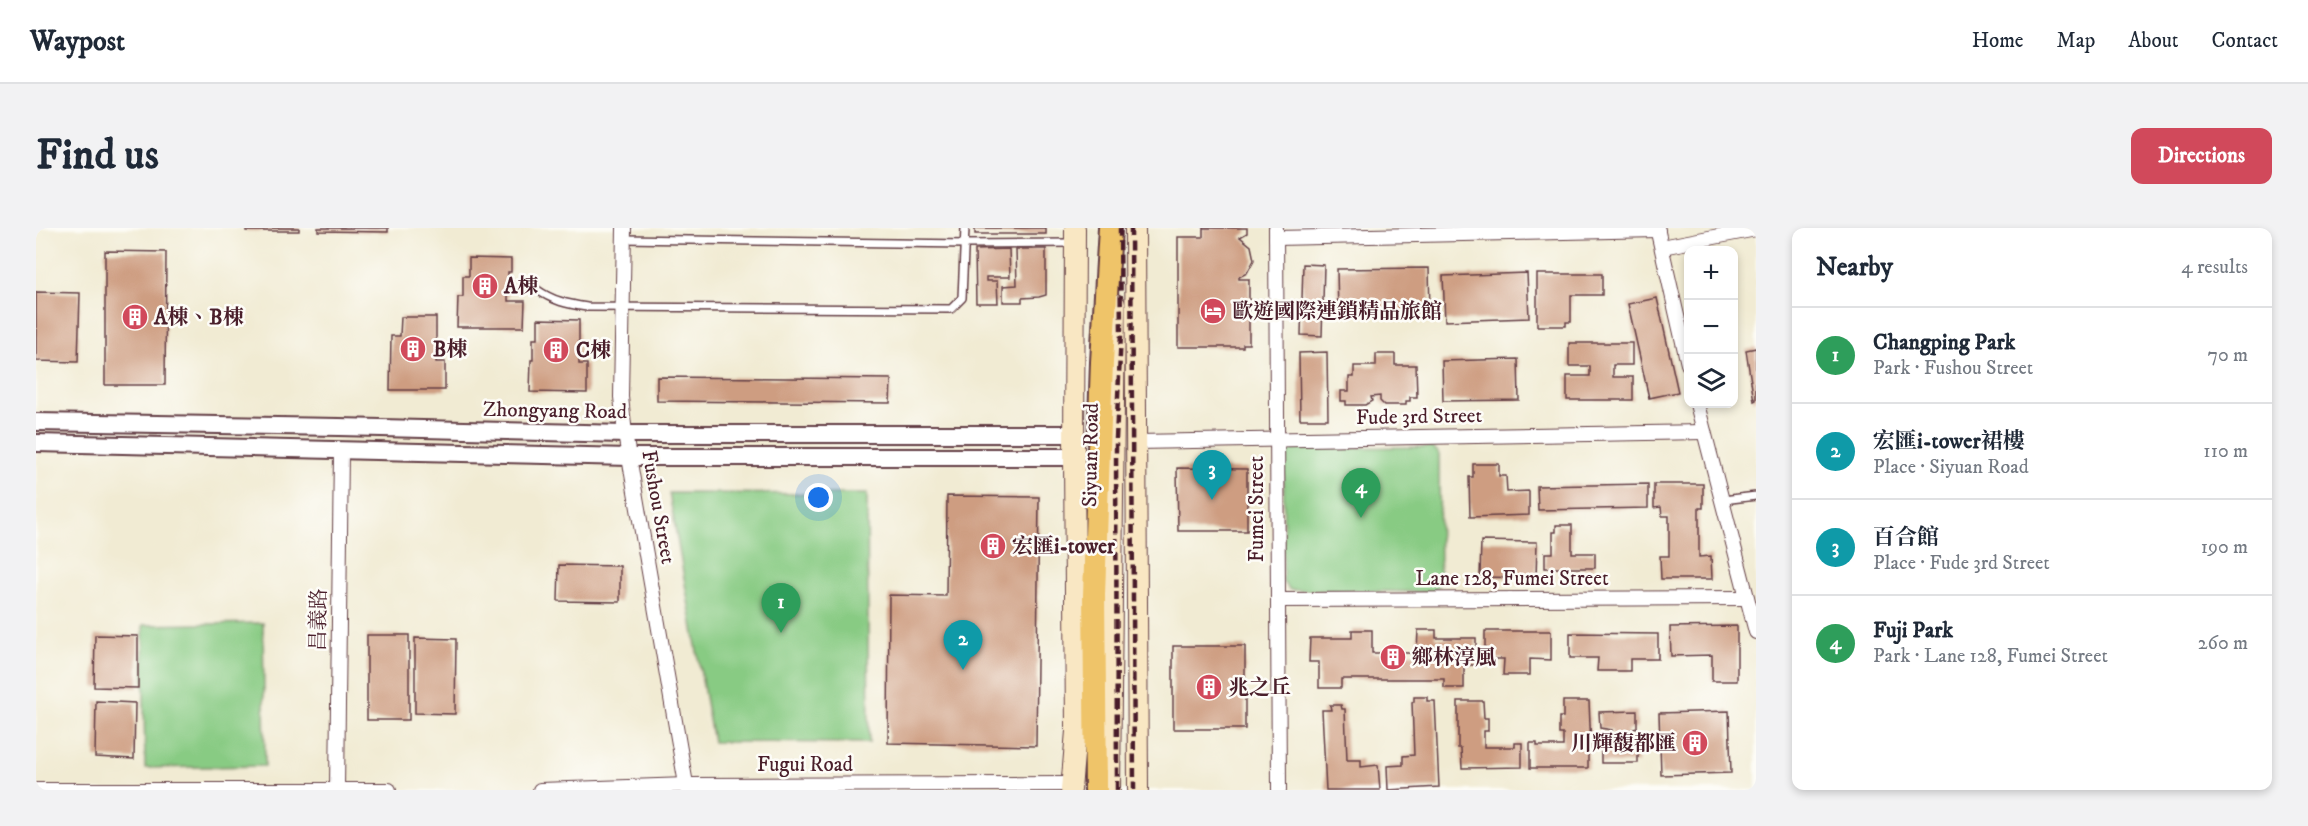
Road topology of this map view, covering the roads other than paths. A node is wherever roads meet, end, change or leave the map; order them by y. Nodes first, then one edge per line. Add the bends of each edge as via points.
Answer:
1 (965, 228) edge
2 (1110, 228) edge
3 (1116, 228) edge
4 (1135, 228) edge
5 (1657, 229) edge
6 (1756, 230) edge
7 (624, 233) edge
8 (1276, 233) edge
9 (1075, 236) edge
10 (966, 244) junction
11 (1662, 247) junction
12 (536, 289) dead end
13 (622, 306) junction
14 (1687, 354) edge
15 (1698, 408) edge
16 (36, 422) edge
17 (1704, 432) junction
18 (625, 434) junction
19 (1074, 434) junction
20 (1277, 439) junction
21 (1136, 442) junction
22 (36, 443) edge
23 (341, 451) junction
24 (630, 457) junction
25 (1074, 457) junction
26 (1756, 496) edge
27 (1723, 501) junction
28 (1747, 598) junction
29 (1278, 600) junction
30 (1755, 623) edge
31 (687, 788) edge
32 (1075, 788) edge
33 (337, 789) edge
34 (36, 790) edge
35 (388, 790) edge
36 (540, 790) edge
37 (1096, 790) edge
38 (1110, 790) edge
39 (1138, 790) edge
40 (1279, 790) edge

1 - 10 lane
2 - 37 highway via 1101,362 1094,595
3 - 38 main road, Siyuan Road
4 - 21 main road
5 - 8 street
5 - 11 street
6 - 11 street
7 - 10 lane
7 - 13 street, Fushou Street
8 - 20 street, Fumei Street
9 - 10 lane
9 - 19 main road, Siyuan Road
10 - 13 lane via 962,298 951,309
11 - 14 street
12 - 13 lane via 565,304
13 - 18 street, Fushou Street via 621,397
15 - 17 street
16 - 18 street, Zhongyang Road
17 - 20 street, Fude 3rd Street
17 - 27 street
18 - 19 street, Zhongyang Road
18 - 24 street, Fushou Street
19 - 25 main road, Siyuan Road
20 - 21 street, Fude 3rd Street
20 - 29 street, Fumei Street
21 - 39 main road
22 - 23 street
23 - 24 street
23 - 33 street, 昌義路
24 - 25 street
24 - 31 street, Fushou Street
25 - 32 main road, Siyuan Road
26 - 27 lane
27 - 28 street
28 - 29 street, Lane 128, Fumei Street
28 - 30 street
29 - 40 street, Fumei Street
31 - 32 street, Fugui Road
31 - 36 street, Fugui Road
33 - 34 street
33 - 35 street

